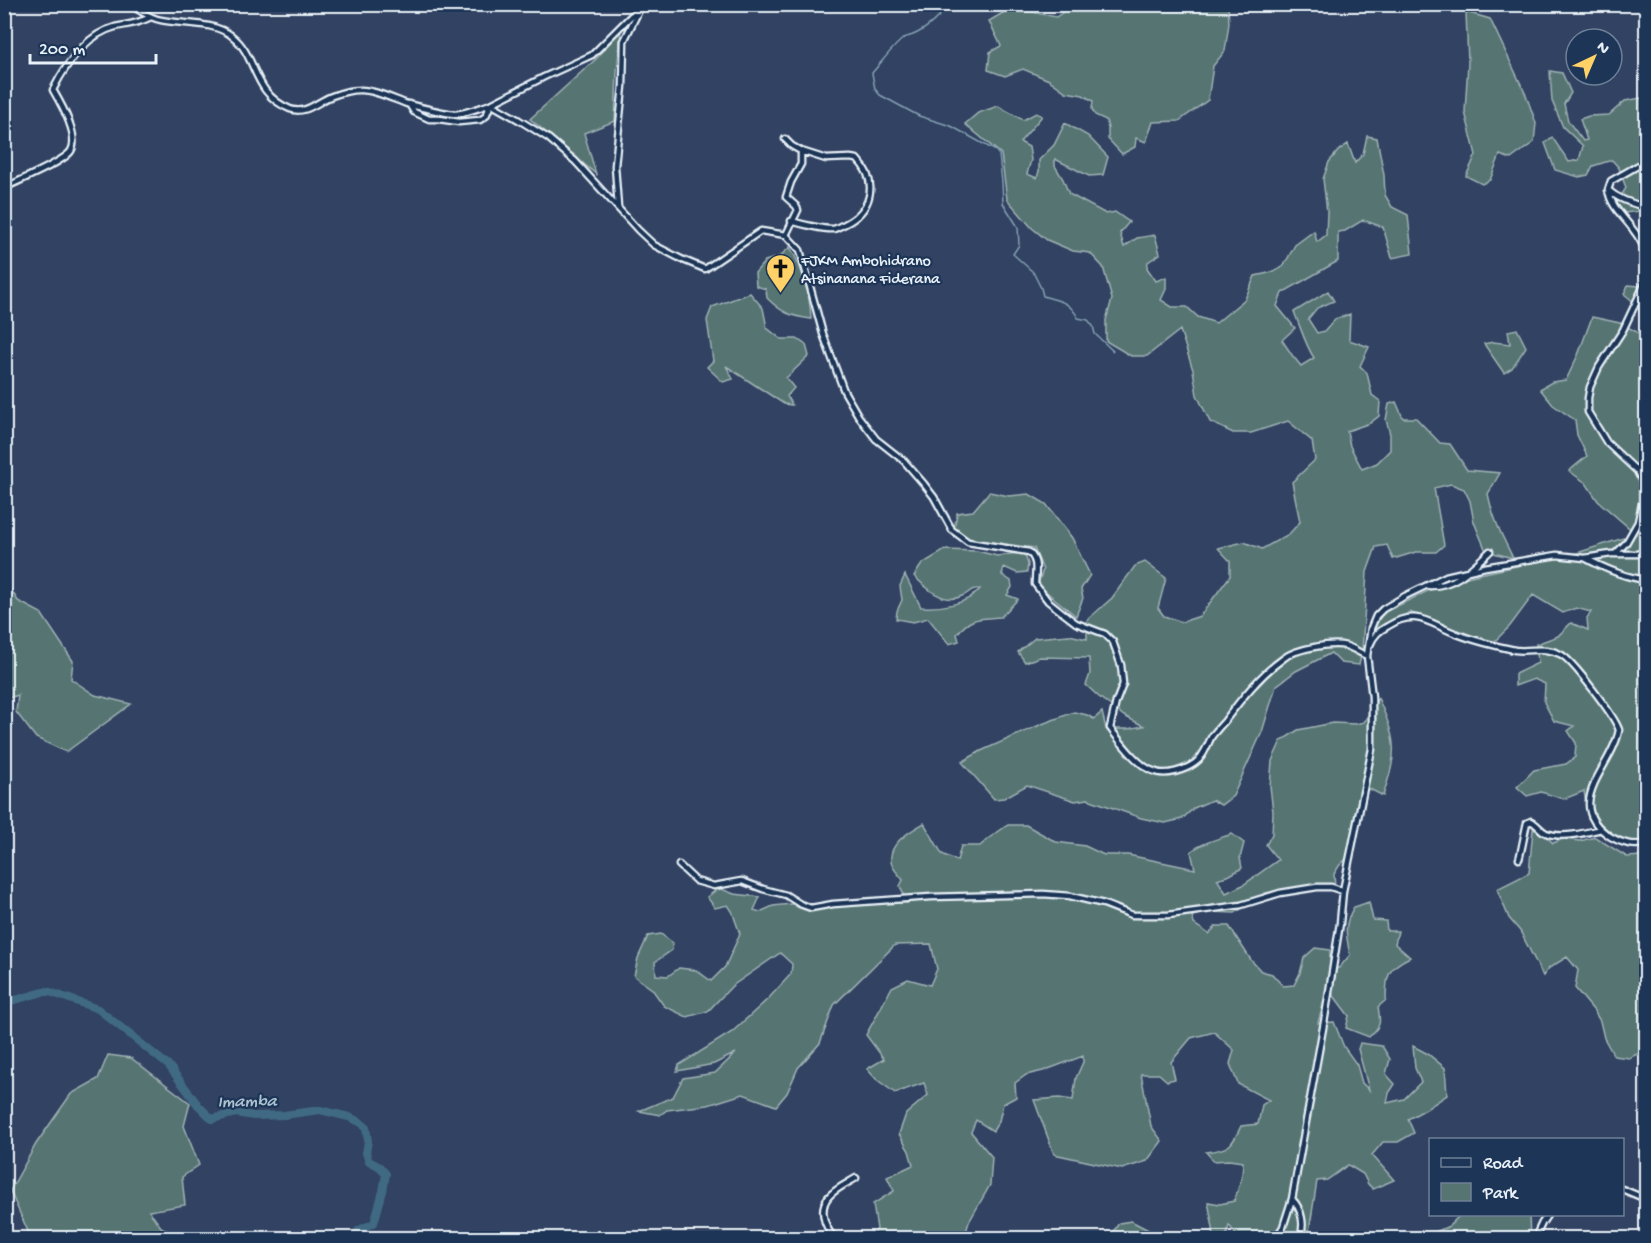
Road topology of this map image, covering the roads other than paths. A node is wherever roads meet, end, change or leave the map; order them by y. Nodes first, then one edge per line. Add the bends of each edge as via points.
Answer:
1 (129, 4) edge
2 (641, 6) edge
3 (151, 17) junction
4 (410, 104) junction
5 (491, 104) junction
6 (785, 139) dead end
7 (801, 152) junction
8 (1647, 161) edge
9 (4, 188) edge
10 (1608, 190) junction
11 (618, 207) junction
12 (1647, 207) edge
13 (791, 221) junction
14 (786, 235) junction
15 (1647, 252) edge
16 (1647, 281) edge
17 (1647, 549) edge
18 (1490, 551) dead end
19 (1616, 554) junction
20 (1585, 558) junction
21 (1466, 572) junction
22 (1646, 579) edge
23 (1367, 656) junction
24 (1600, 829) junction
25 (1647, 843) edge
26 (1520, 859) dead end
27 (679, 866) dead end
28 (1343, 891) junction
29 (856, 1178) dead end
30 (1624, 1188) edge
31 (1292, 1199) junction
32 (1647, 1199) edge
33 (1547, 1216) edge
34 (836, 1239) edge
35 (1276, 1239) edge
36 (1300, 1239) edge
37 (1535, 1239) edge

1 - 3 street
2 - 5 street via 592,55
2 - 11 street via 624,41 615,166
3 - 4 street via 218,28 230,34 269,94 294,110 302,111 332,96 361,89
3 - 9 street via 94,35 64,67 53,90 72,130 71,151 63,159
4 - 5 street via 456,114
4 - 5 street via 414,112 429,119 469,122 486,116
5 - 11 street via 548,138
6 - 7 street
7 - 13 street via 801,164 786,197 798,210
7 - 13 street via 826,159 857,159 871,191 862,213 833,229
8 - 10 street via 1611,181
10 - 12 street
10 - 15 street via 1612,205 1624,216
11 - 14 street via 654,245 705,268 761,231
13 - 14 street
14 - 23 street via 800,250 823,334 844,391 859,417 924,484 952,530 968,542 1029,552 1036,565 1035,584 1048,601 1076,623 1105,634 1113,642 1123,684 1110,728 1149,770 1164,774 1196,762 1240,700 1284,657 1327,645 1346,645
16 - 19 street via 1599,367 1588,398 1588,412 1607,443 1637,471 1643,483 1638,522
17 - 19 street via 1638,554
18 - 21 street
19 - 20 street
20 - 21 street via 1557,555
20 - 22 street via 1610,571
21 - 23 street via 1427,585 1376,616
23 - 24 street via 1373,637 1380,630 1401,619 1417,617 1473,640 1514,650 1551,650 1565,657 1619,729 1590,796 1589,810
23 - 28 street via 1372,749
24 - 25 street via 1622,842 1640,846
24 - 26 street via 1575,836 1554,835 1528,822
27 - 28 street via 696,881 714,886 742,881 811,908 931,897 1043,894 1104,904 1132,915 1168,915 1241,905 1317,887
28 - 31 street
29 - 34 street via 833,1192 823,1207 828,1231
30 - 32 street
31 - 35 street
31 - 36 street via 1300,1208
33 - 37 street

